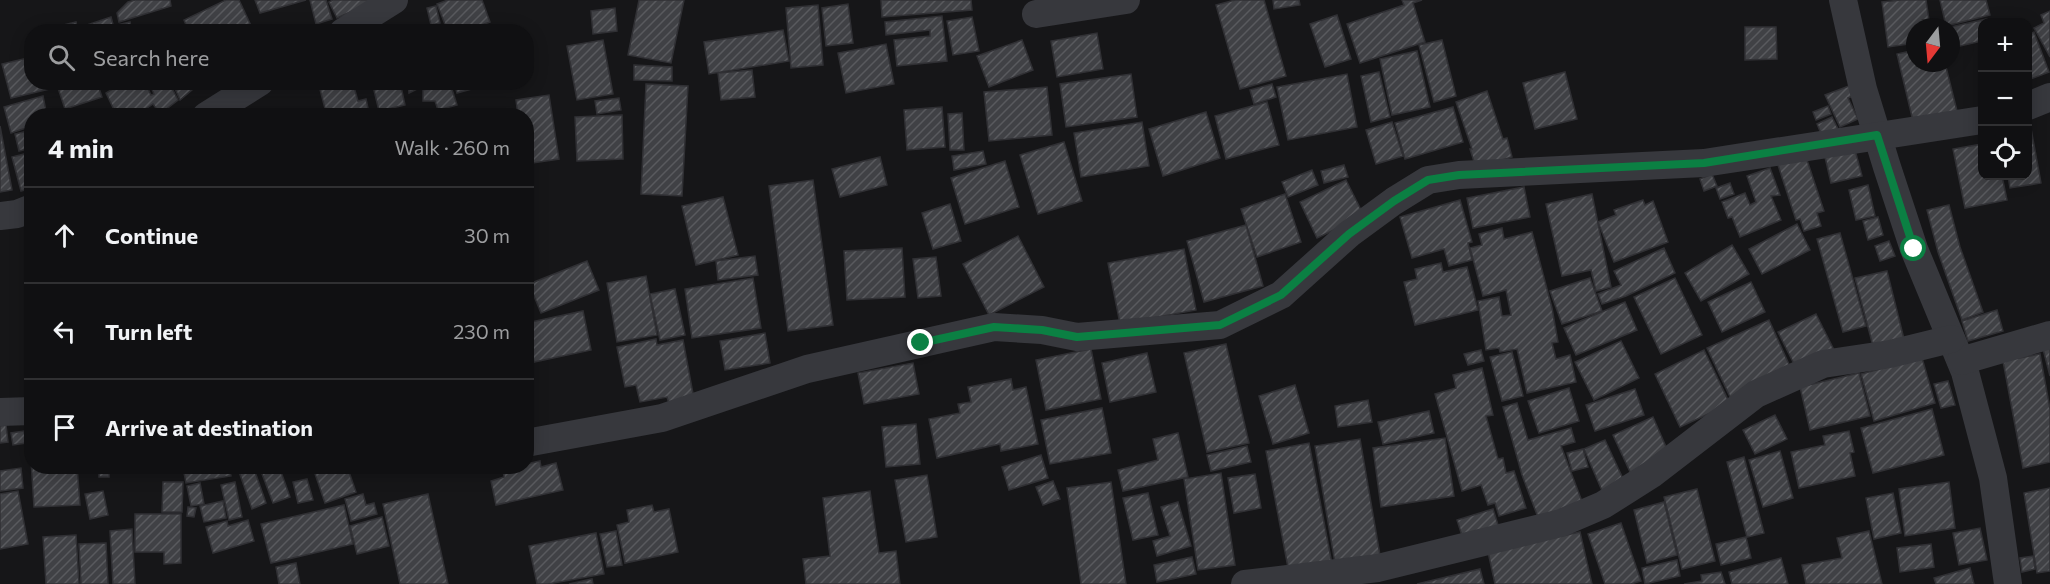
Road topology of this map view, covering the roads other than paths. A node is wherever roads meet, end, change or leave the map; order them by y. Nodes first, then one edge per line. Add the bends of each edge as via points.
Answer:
1 (394, 0) edge
2 (1126, 0) edge
3 (1843, 0) edge
4 (1036, 15) dead end
5 (356, 24) edge
6 (247, 90) edge
7 (2050, 97) edge
8 (2032, 104) edge
9 (219, 108) edge
10 (1978, 121) edge
11 (1877, 135) junction
12 (24, 211) edge
13 (0, 216) edge
14 (2050, 335) edge
15 (1956, 350) junction
16 (24, 411) edge
17 (0, 412) edge
18 (534, 442) edge
19 (1380, 576) edge
20 (1245, 584) edge
21 (2008, 584) edge

1 - 5 street
2 - 4 street
3 - 11 street
6 - 9 street
7 - 8 street
10 - 11 street
11 - 15 street via 1914,249
11 - 18 street via 1704,163 1459,175 1428,180 1349,234 1281,295 1220,325 1077,337 994,327 807,369 662,418
12 - 13 street
14 - 15 street
15 - 19 street via 1823,364 1756,394 1652,474 1604,505 1561,523
15 - 21 street via 1994,478
16 - 17 street
19 - 20 street

